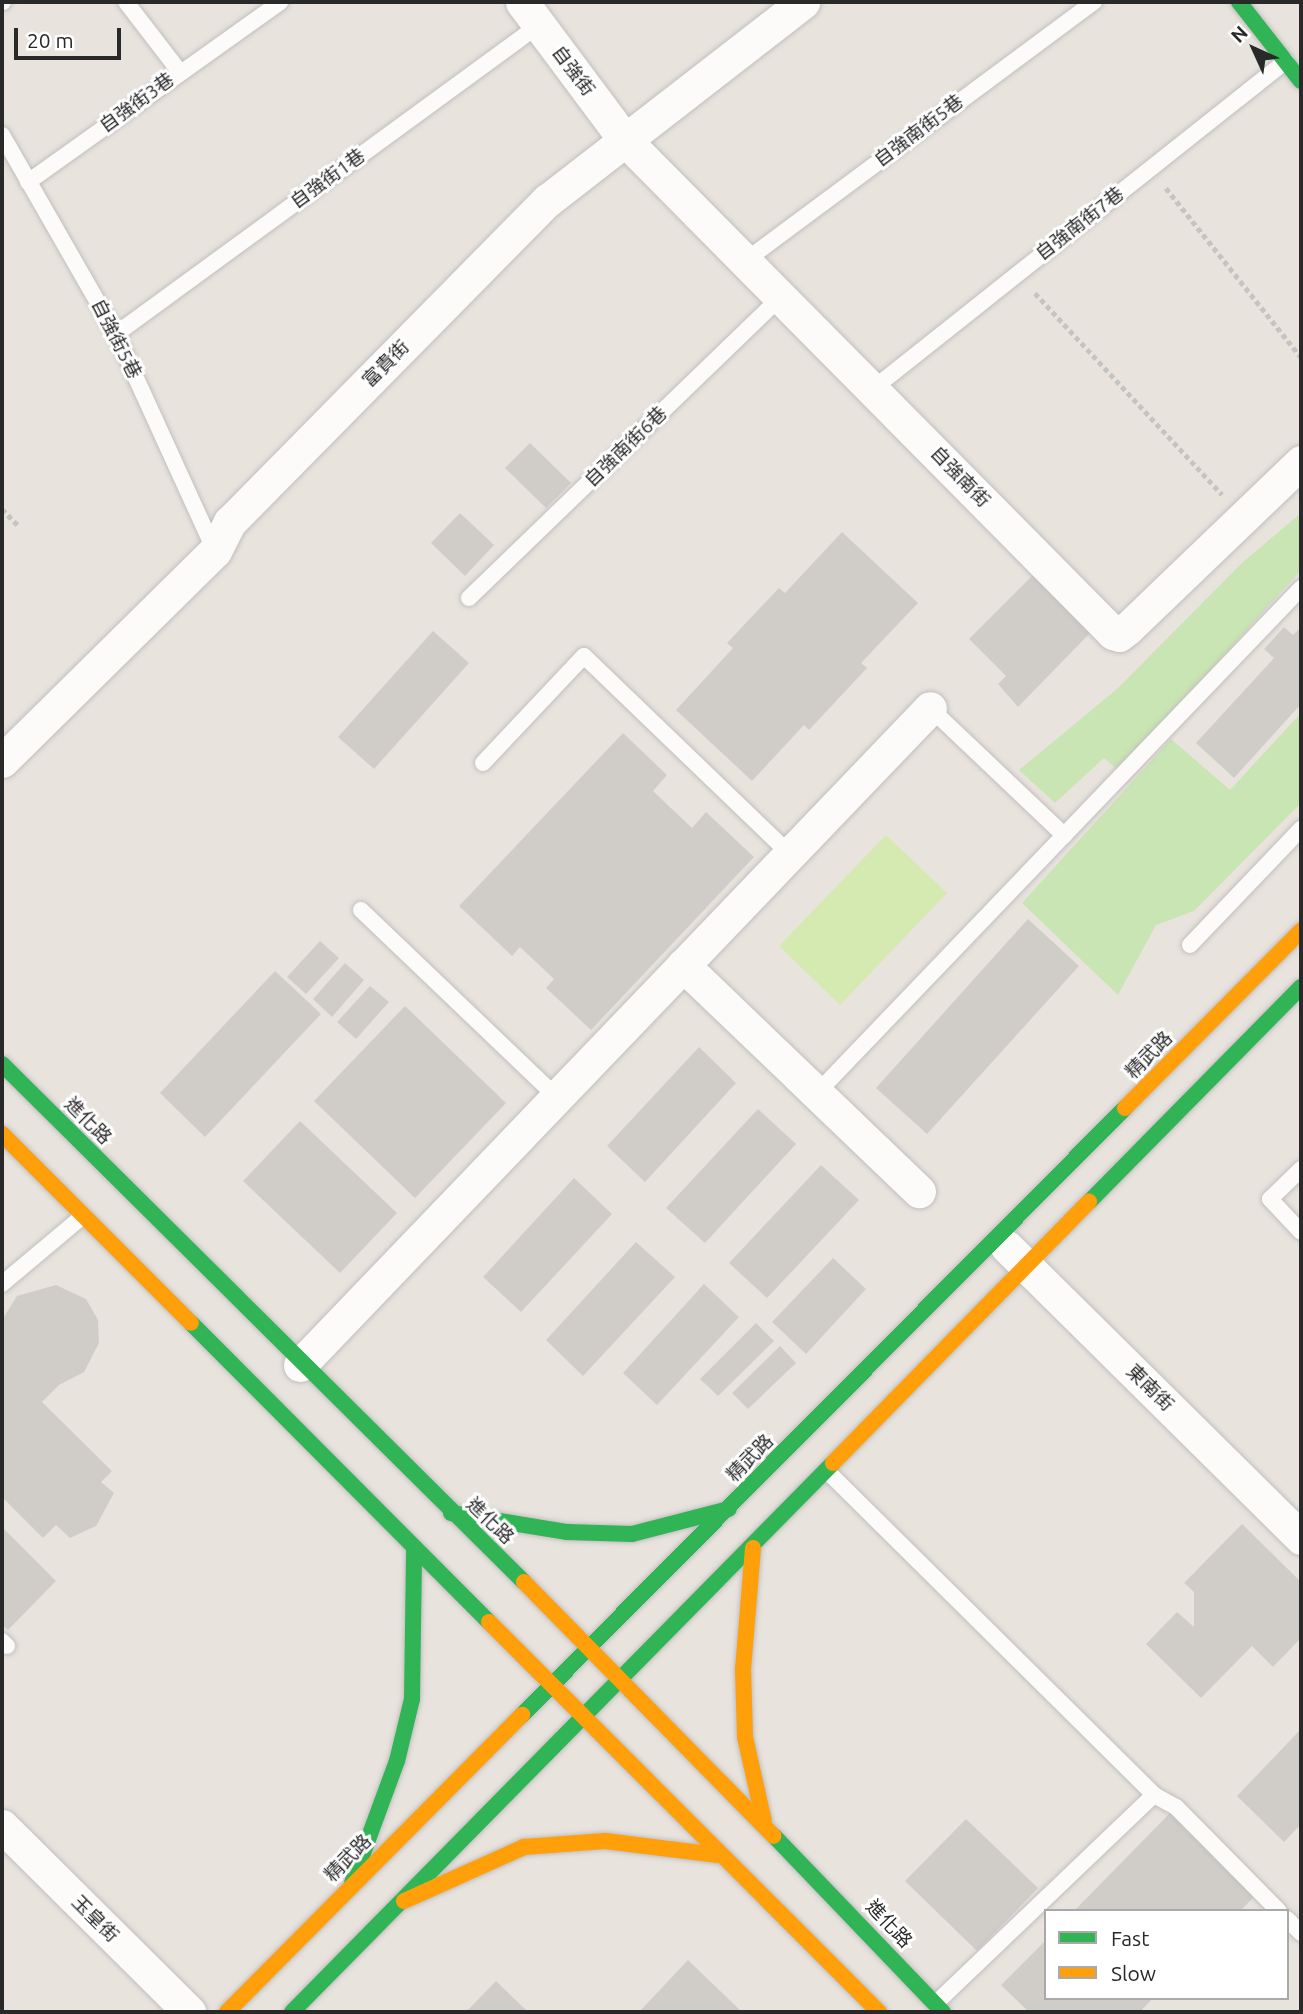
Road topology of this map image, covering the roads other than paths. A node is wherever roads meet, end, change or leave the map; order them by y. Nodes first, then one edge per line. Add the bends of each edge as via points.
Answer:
1 (126, 2) edge
2 (280, 2) edge
3 (803, 2) edge
4 (1094, 2) edge
5 (1239, 2) edge
6 (531, 13) edge
7 (1286, 61) junction
8 (180, 72) junction
9 (1301, 81) edge
10 (2, 135) edge
11 (624, 139) junction
12 (28, 182) junction
13 (745, 261) junction
14 (782, 296) junction
15 (116, 334) junction
16 (874, 388) junction
17 (1301, 463) edge
18 (215, 551) junction
19 (1301, 587) edge
20 (469, 598) dead end
21 (930, 708) joint
22 (2, 761) edge
23 (483, 763) dead end
24 (1301, 829) edge
25 (1064, 835) junction
26 (790, 854) junction
27 (361, 910) dead end
28 (1301, 931) edge
29 (1190, 945) dead end
30 (683, 965) junction
31 (1299, 993) edge
32 (2, 1064) edge
33 (816, 1094) junction
34 (557, 1097) junction
35 (3, 1137) edge
36 (1301, 1169) edge
37 (919, 1191) dead end
38 (83, 1216) junction
39 (1301, 1232) edge
40 (998, 1238) junction
41 (1027, 1265) junction
42 (2, 1284) edge
43 (300, 1364) junction
44 (827, 1471) junction
45 (729, 1509) junction
46 (451, 1513) junction
47 (1301, 1538) edge
48 (414, 1547) junction
49 (753, 1548) junction
50 (590, 1646) junction
51 (623, 1679) junction
52 (552, 1687) junction
53 (584, 1718) junction
54 (1154, 1795) junction
55 (764, 1821) junction
56 (2, 1826) edge
57 (719, 1855) junction
58 (352, 1883) junction
59 (404, 1901) junction
60 (1277, 1909) edge
61 (265, 1974) junction
62 (939, 2008) edge
63 (298, 2011) edge
64 (189, 2012) edge
65 (226, 2012) edge
66 (880, 2012) edge

1 - 8 lane
2 - 8 lane, 自強街3巷
3 - 11 street, 富貴街
4 - 13 lane, 自強南街5巷
5 - 7 main road
6 - 11 street, 自強街
6 - 15 lane, 自強街1巷
7 - 9 main road
7 - 16 lane, 自強南街7巷
8 - 12 lane, 自強街3巷
10 - 12 lane, 自強街5巷
11 - 13 street, 自強南街
11 - 18 street, 富貴街 via 548,200 230,522
12 - 15 lane, 自強街5巷
13 - 14 street, 自強南街
14 - 16 street, 自強南街
14 - 20 lane, 自強南街6巷
15 - 18 lane, 自強街5巷
16 - 17 street, 自強南街 via 1119,635
18 - 22 street, 富貴街
19 - 25 lane
21 - 25 lane
21 - 26 street
23 - 26 lane via 584,656
24 - 29 lane
25 - 33 lane
26 - 30 street
27 - 34 lane
28 - 40 main road, 精武路
30 - 33 street
30 - 34 street
31 - 41 main road
32 - 43 main road, 進化路
33 - 37 street
34 - 43 street
35 - 38 main road
36 - 39 lane via 1270,1199
38 - 42 lane
38 - 48 main road
40 - 41 street, 東南街
40 - 45 main road, 精武路
41 - 44 main road
41 - 47 street, 東南街
43 - 46 main road, 進化路
44 - 49 main road
44 - 54 lane
45 - 46 main road via 632,1534 567,1532
45 - 50 main road, 精武路
46 - 50 main road, 進化路
48 - 52 main road
48 - 58 main road via 412,1699 397,1761
49 - 51 main road
49 - 55 main road via 743,1669 745,1737
50 - 51 main road, 進化路
50 - 52 main road, 精武路
51 - 53 main road
51 - 55 main road, 進化路
52 - 53 main road
52 - 58 main road, 精武路
53 - 57 main road
53 - 59 main road
54 - 60 lane via 1175,1807
54 - 62 lane
55 - 62 main road, 進化路
56 - 64 street, 玉皇街
57 - 59 main road via 605,1841 524,1847
57 - 66 main road
58 - 61 main road, 精武路
59 - 63 main road
61 - 63 street
61 - 65 main road, 精武路

